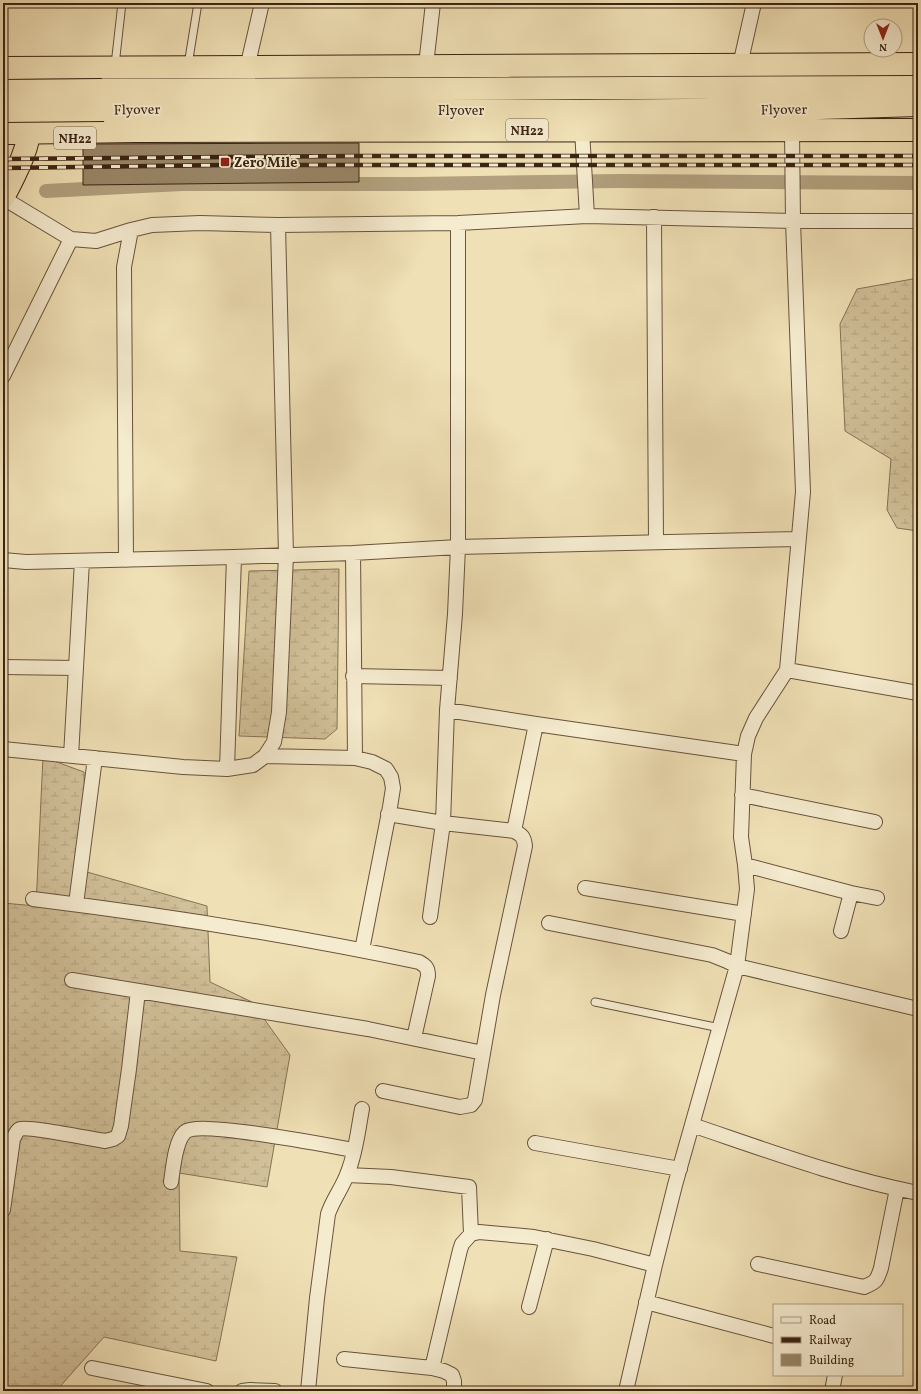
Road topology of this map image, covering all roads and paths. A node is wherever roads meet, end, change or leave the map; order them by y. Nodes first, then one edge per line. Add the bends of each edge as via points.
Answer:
1 (122, 3) edge
2 (198, 3) edge
3 (262, 3) edge
4 (433, 3) edge
5 (754, 3) edge
6 (918, 64) edge
7 (426, 65) junction
8 (740, 65) junction
9 (188, 67) junction
10 (56, 68) junction
11 (114, 68) junction
12 (247, 68) junction
13 (18, 69) edge
14 (918, 87) edge
15 (3, 91) edge
16 (103, 100) junction
17 (918, 105) edge
18 (3, 111) edge
19 (20, 130) edge
20 (582, 130) junction
21 (918, 130) edge
22 (136, 131) junction
23 (792, 131) junction
24 (54, 132) junction
25 (11, 169) edge
26 (3, 198) edge
27 (587, 216) junction
28 (654, 217) junction
29 (793, 221) junction
30 (918, 221) edge
31 (458, 223) junction
32 (278, 225) junction
33 (131, 230) junction
34 (71, 239) junction
35 (3, 376) edge
36 (798, 539) junction
37 (656, 542) junction
38 (458, 547) junction
39 (353, 553) junction
40 (286, 555) junction
41 (234, 558) junction
42 (3, 560) edge
43 (126, 560) junction
44 (82, 561) junction
45 (3, 667) edge
46 (76, 668) junction
47 (787, 670) junction
48 (353, 676) junction
49 (450, 678) junction
50 (918, 693) edge
51 (447, 710) junction
52 (536, 724) junction
53 (3, 749) edge
54 (744, 754) junction
55 (71, 756) junction
56 (266, 756) junction
57 (95, 758) junction
58 (355, 758) junction
59 (227, 770) junction
60 (742, 795) junction
61 (388, 814) junction
62 (875, 822) dead end
63 (443, 823) junction
64 (514, 831) junction
65 (745, 865) junction
66 (585, 888) dead end
67 (851, 893) junction
68 (877, 898) dead end
69 (33, 899) dead end
70 (76, 904) junction
71 (744, 914) junction
72 (430, 917) dead end
73 (549, 923) dead end
74 (841, 931) dead end
75 (362, 950) junction
76 (737, 966) junction
77 (72, 980) dead end
78 (138, 990) junction
79 (595, 1002) dead end
80 (918, 1009) edge
81 (720, 1028) junction
82 (414, 1038) junction
83 (483, 1053) junction
84 (383, 1091) dead end
85 (362, 1109) dead end
86 (692, 1125) junction
87 (8, 1139) edge
88 (535, 1143) dead end
89 (354, 1150) junction
90 (680, 1169) junction
91 (347, 1175) junction
92 (171, 1182) dead end
93 (897, 1189) junction
94 (918, 1191) edge
95 (3, 1210) edge
96 (471, 1234) junction
97 (548, 1239) junction
98 (758, 1264) dead end
99 (655, 1265) junction
100 (646, 1302) junction
101 (530, 1307) dead end
102 (773, 1336) edge
103 (344, 1359) dead end
104 (92, 1368) dead end
105 (432, 1368) junction
106 (835, 1376) edge
107 (206, 1391) edge
108 (242, 1391) edge
109 (275, 1391) edge
110 (308, 1391) edge
111 (454, 1391) edge
112 (626, 1391) edge
113 (832, 1391) edge

1 - 11 lane
2 - 9 lane
3 - 12 street
4 - 7 street
5 - 8 street
6 - 8 highway, NH22
7 - 8 highway, NH22
7 - 12 highway, NH22
9 - 11 highway, NH22
9 - 12 highway, NH22
10 - 11 highway, NH22
10 - 13 highway, NH22
10 - 24 highway
13 - 19 highway, NH22
14 - 16 highway, Flyover
15 - 16 highway, Flyover, bridge
16 - 17 highway, Flyover via 171,108 580,111
16 - 18 highway, Flyover, bridge
19 - 24 highway
19 - 25 highway, NH22
20 - 22 highway, NH22
20 - 23 highway, NH22
20 - 27 street
21 - 23 highway, NH22
22 - 24 highway
22 - 25 highway, NH22 via 65,139 43,148
23 - 29 street
25 - 26 highway, NH22
26 - 34 street
27 - 28 street
27 - 31 street
28 - 29 street
28 - 37 street
29 - 30 street
29 - 36 street via 803,471
31 - 32 street
31 - 38 street
32 - 33 street via 200,223 152,225
32 - 40 street
33 - 34 street via 96,241
33 - 43 street via 124,267
34 - 35 street
36 - 37 street
36 - 47 street
37 - 38 street
38 - 39 street
38 - 49 street
39 - 40 street
39 - 48 street
40 - 41 street
40 - 56 street via 279,712 274,742
41 - 43 street
41 - 59 street
42 - 44 street
43 - 44 street
44 - 46 street
45 - 46 street
46 - 55 street
47 - 50 street
47 - 54 street via 756,718
48 - 49 street
48 - 58 street
49 - 51 street
51 - 52 street
51 - 63 street
52 - 54 street
52 - 64 street
53 - 55 street
54 - 60 street
55 - 57 street
56 - 58 street
56 - 59 street via 253,765
57 - 59 street
57 - 70 street
58 - 61 street via 372,762 386,770 391,777 393,788
60 - 62 street
60 - 65 street
61 - 63 street
61 - 75 street
63 - 64 street
63 - 72 street
64 - 83 street via 524,838 525,846
65 - 67 street
65 - 71 street via 747,889
66 - 71 street
67 - 68 street
67 - 74 street
69 - 70 street
70 - 75 street via 147,913
71 - 76 street
73 - 76 street via 706,954
75 - 82 street via 419,962 428,969
76 - 80 street
76 - 81 street
77 - 78 street
78 - 82 street
78 - 87 street via 118,1136 105,1141 26,1128 20,1129
79 - 81 lane
81 - 86 street
82 - 83 street
83 - 84 street via 475,1100 466,1107
85 - 89 street
86 - 90 street
86 - 93 street via 830,1171
87 - 95 street
88 - 90 street
89 - 91 street
89 - 92 street via 217,1129 192,1129 186,1131 178,1144
90 - 99 street
91 - 96 street via 391,1177 469,1187
91 - 110 street via 328,1214 316,1298
93 - 94 street
93 - 98 street via 881,1268 875,1283 864,1287
96 - 97 street via 497,1233
96 - 105 street via 460,1250
97 - 99 street
97 - 101 street
99 - 100 street
100 - 102 street
100 - 112 street
103 - 105 street
104 - 107 street
105 - 111 street via 452,1375
106 - 113 street
108 - 109 street

